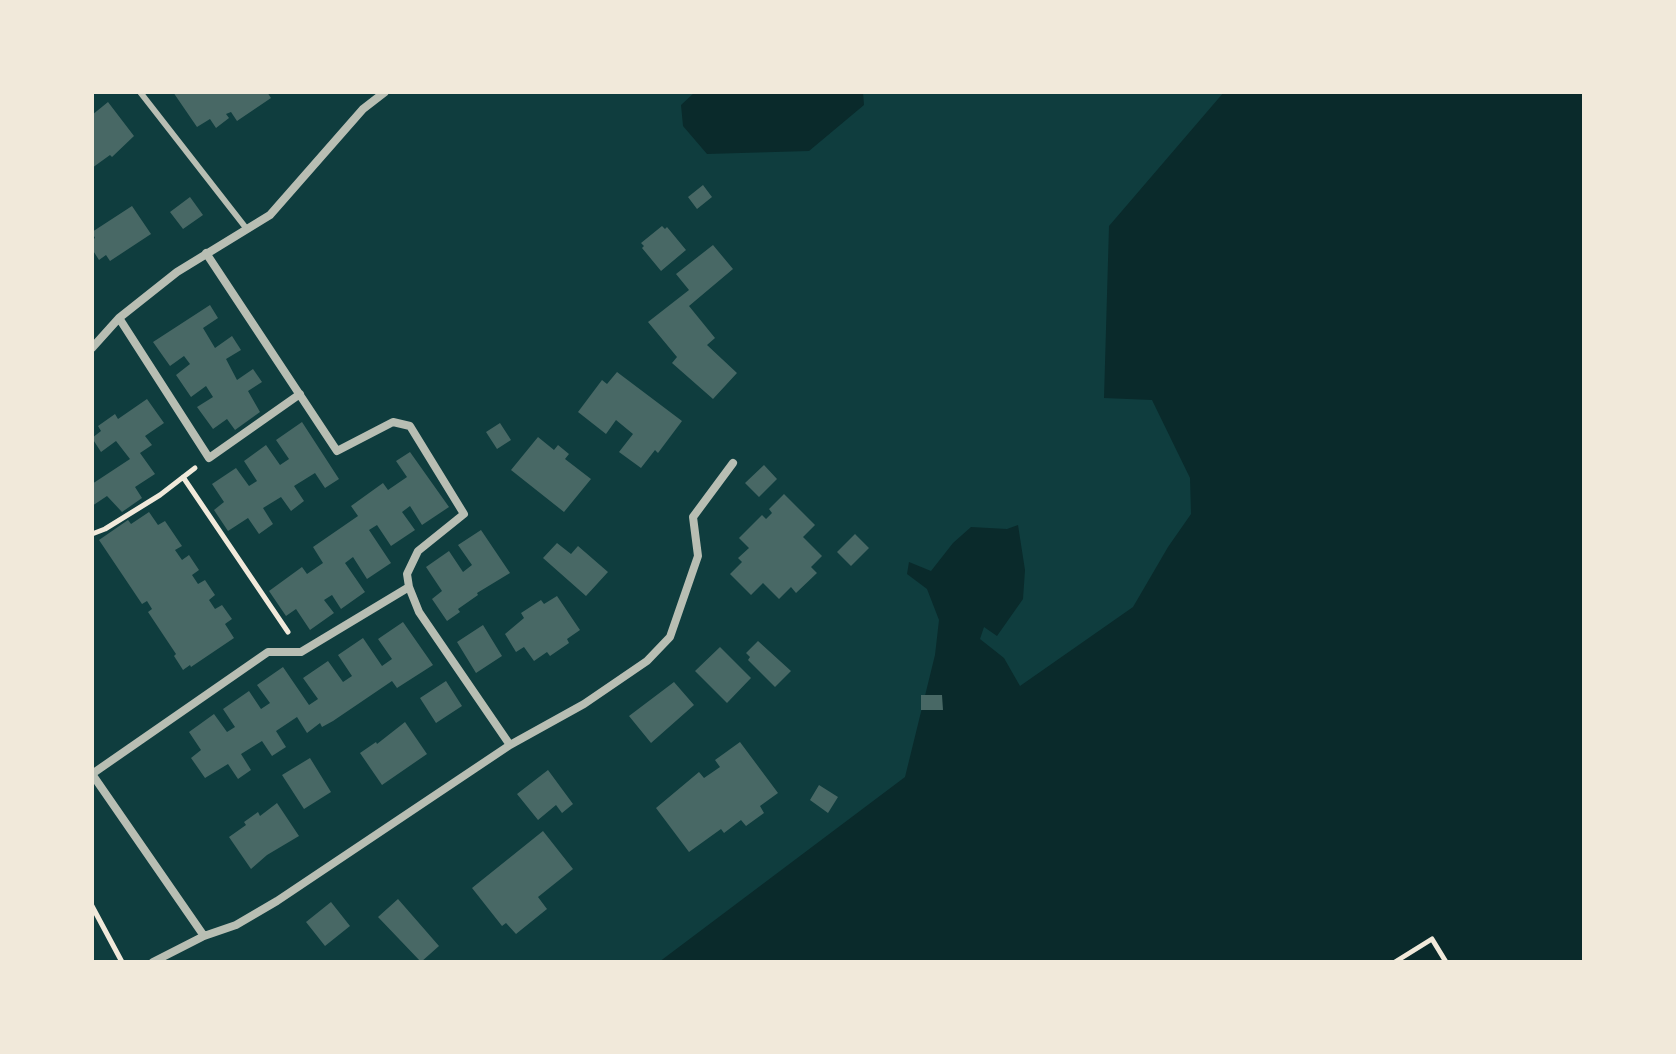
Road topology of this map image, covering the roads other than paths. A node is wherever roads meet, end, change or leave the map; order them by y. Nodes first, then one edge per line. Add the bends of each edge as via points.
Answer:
1 (140, 92) edge
2 (385, 92) edge
3 (246, 228) junction
4 (206, 253) junction
5 (119, 318) junction
6 (92, 348) edge
7 (300, 394) junction
8 (733, 463) dead end
9 (409, 587) junction
10 (510, 745) junction
11 (92, 774) edge
12 (204, 936) junction
13 (153, 962) edge

1 - 3 lane
2 - 3 street via 363,109 270,215
3 - 4 street
4 - 5 street
4 - 7 street
5 - 6 street
5 - 7 street via 209,458
7 - 9 street via 337,451 393,422 410,426 464,514 418,551 407,574
8 - 10 street via 693,517 698,556 665,646 584,704
9 - 10 street via 419,612
9 - 11 street via 301,652 268,652
10 - 12 street via 277,901
11 - 12 street
12 - 13 street

